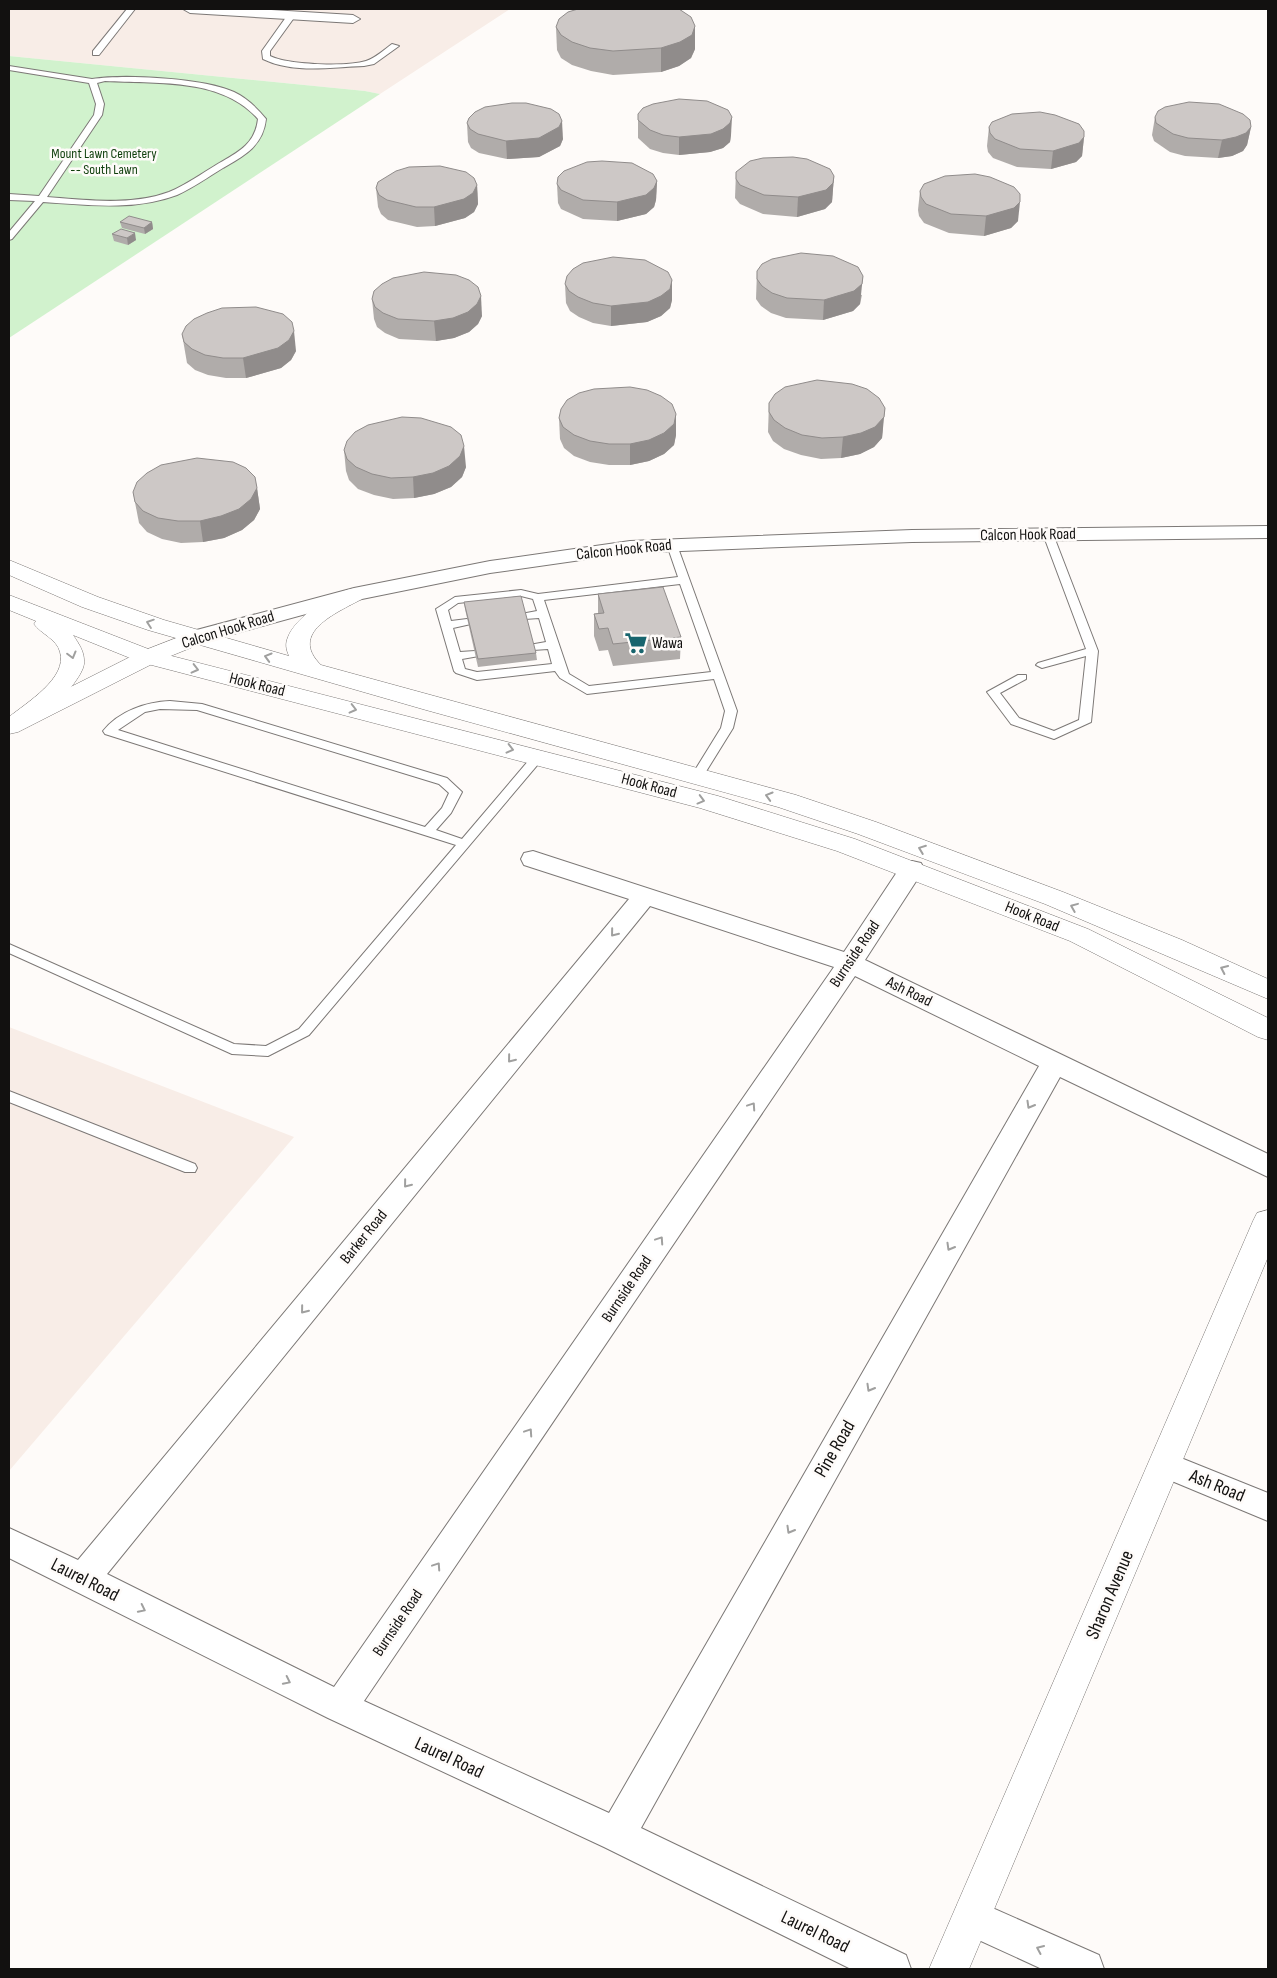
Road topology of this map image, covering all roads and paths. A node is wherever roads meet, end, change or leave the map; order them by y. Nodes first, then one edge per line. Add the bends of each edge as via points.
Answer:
1 (131, 9) edge
2 (190, 9) edge
3 (292, 15) junction
4 (353, 19) dead end
5 (395, 46) dead end
6 (96, 53) dead end
7 (9, 68) edge
8 (92, 81) junction
9 (9, 197) edge
10 (42, 198) junction
11 (9, 237) edge
12 (1268, 532) edge
13 (1048, 534) junction
14 (672, 545) junction
15 (9, 567) edge
16 (684, 580) junction
17 (354, 594) junction
18 (538, 596) junction
19 (9, 602) edge
20 (544, 614) junction
21 (525, 616) edge
22 (468, 622) edge
23 (447, 625) junction
24 (197, 637) junction
25 (552, 645) junction
26 (533, 647) edge
27 (1092, 651) junction
28 (475, 654) edge
29 (456, 656) junction
30 (148, 658) junction
31 (1042, 665) dead end
32 (559, 667) junction
33 (314, 671) junction
34 (718, 675) junction
35 (1022, 677) dead end
36 (11, 726) edge
37 (539, 756) junction
38 (698, 775) junction
39 (428, 832) junction
40 (465, 844) junction
41 (533, 859) dead end
42 (912, 869) junction
43 (645, 896) junction
44 (9, 948) edge
45 (850, 963) junction
46 (1268, 990) edge
47 (1268, 1030) edge
48 (1054, 1063) junction
49 (9, 1096) edge
50 (1268, 1166) edge
51 (190, 1168) dead end
52 (1268, 1220) edge
53 (1166, 1465) junction
54 (1268, 1507) edge
55 (9, 1542) edge
56 (82, 1579) junction
57 (340, 1707) junction
58 (616, 1835) junction
59 (972, 1918) junction
60 (892, 1969) edge
61 (949, 1969) edge
62 (1085, 1969) edge

1 - 6 lane
2 - 3 street
3 - 4 street
3 - 5 lane via 266,51 266,57 273,62 364,64
7 - 8 lane
8 - 10 lane via 100,104 98,115
8 - 10 lane via 104,79 195,86 225,92 255,110 262,119 261,132 242,153 181,190 165,196 119,202
9 - 10 lane
10 - 11 lane
12 - 13 street, Calcon Hook Road
13 - 14 street, Calcon Hook Road
13 - 27 lane
14 - 16 lane
14 - 17 street, Calcon Hook Road via 630,547 490,566
24 -> 15 main road, Hook Road via 90,602
16 - 18 lane
16 - 34 lane
17 - 24 street, Calcon Hook Road
17 - 33 main road via 318,615 300,634 298,652
18 - 20 lane
18 - 23 lane via 521,593 455,600 442,609
19 - 30 main road, Hook Road
19 -> 36 main road via 64,638 73,654 74,668 64,684
20 - 21 lane
20 - 25 lane
22 - 23 lane
23 - 29 lane
24 - 30 main road, Calcon Hook Road
33 -> 24 main road, Hook Road
25 - 26 lane
25 - 32 lane
27 - 31 lane
27 - 35 lane via 1085,722 1054,735 1015,721 993,692
28 - 29 lane
29 - 32 lane via 460,671 477,676
30 - 36 main road, Calcon Hook Road
30 -> 37 main road, Hook Road
32 - 34 lane via 564,676 587,690
33 - 38 main road, Hook Road
34 - 38 lane via 730,711 727,728
37 - 40 lane
37 -> 42 main road, Hook Road via 776,821
46 -> 38 main road, Hook Road via 1172,946 895,838 788,801
39 - 39 lane via 324,800 109,731 132,712 162,704 198,707 443,781 456,792 448,810
39 - 40 lane
40 - 44 lane via 304,1032 268,1051 232,1049
41 - 43 street, Ash Road
42 - 45 street, Burnside Road
42 - 47 main road, Hook Road via 1078,935
43 - 45 street, Ash Road
43 -> 56 street, Barker Road
45 - 48 street, Ash Road
57 -> 45 street, Burnside Road
48 - 50 street, Ash Road
48 -> 58 street, Pine Road
49 - 51 lane
52 - 53 main road, Sharon Avenue
53 - 54 street, Ash Road
53 - 59 main road, Sharon Avenue
55 - 56 street, Laurel Road
56 -> 57 street, Laurel Road
57 - 58 street, Laurel Road
58 - 60 street, Laurel Road
59 - 61 main road, Sharon Avenue
62 -> 59 street

